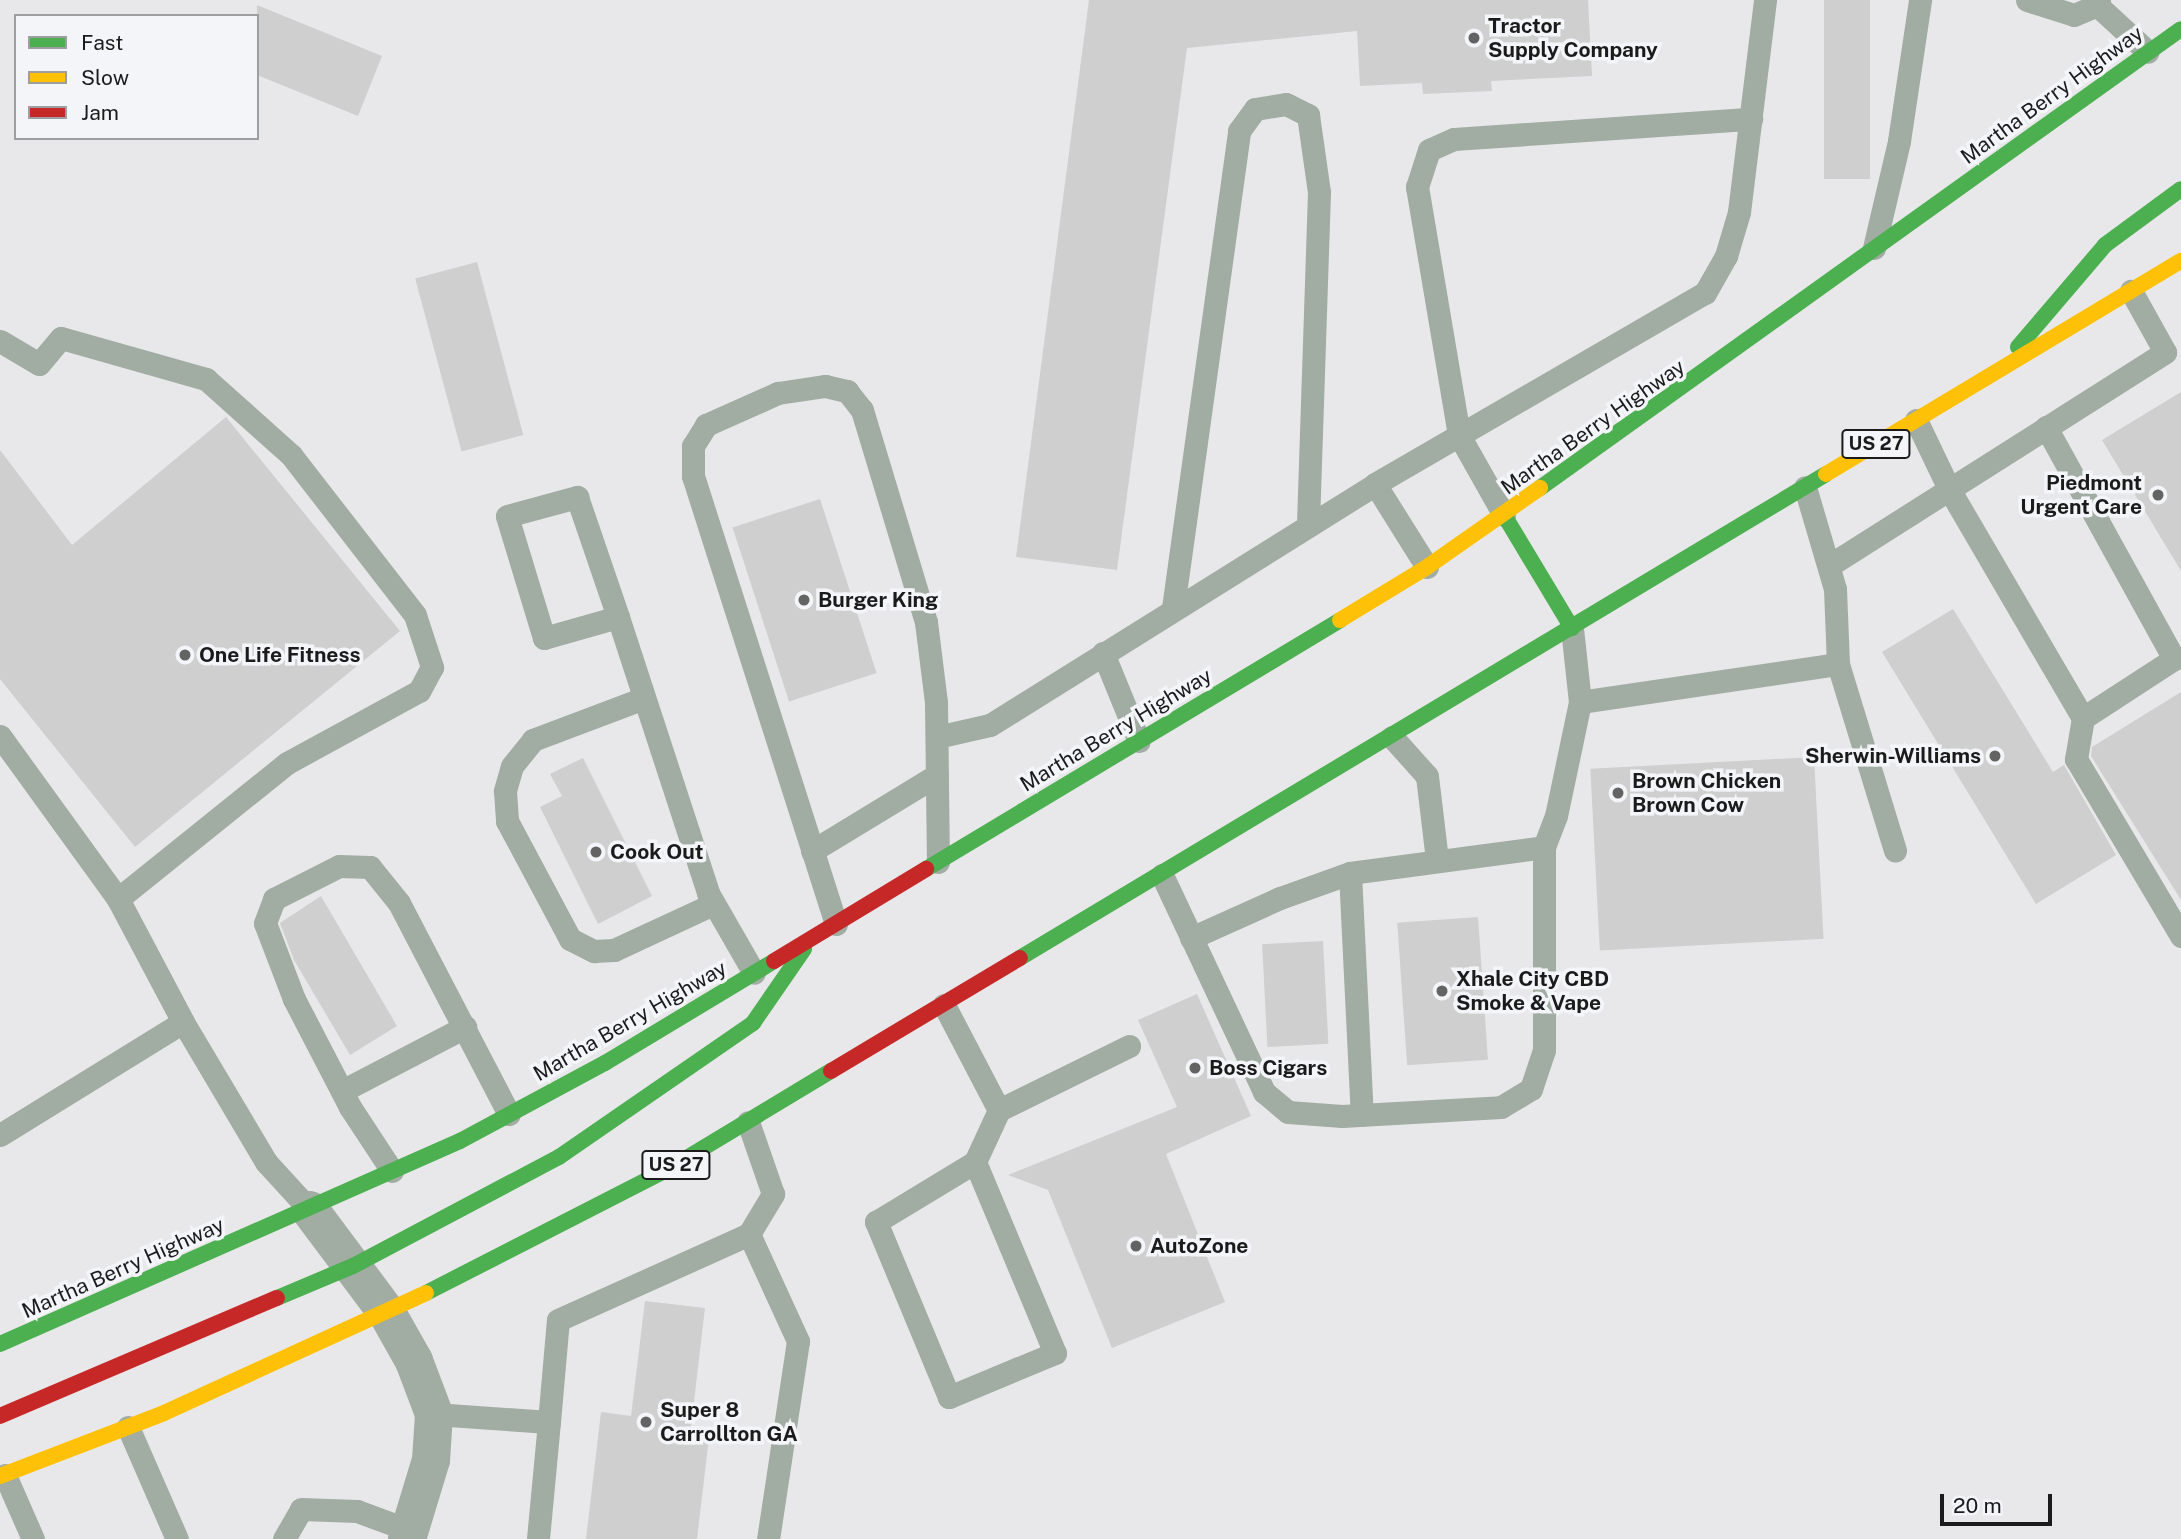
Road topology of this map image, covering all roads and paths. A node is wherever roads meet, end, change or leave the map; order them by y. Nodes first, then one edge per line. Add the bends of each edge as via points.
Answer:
1 (1765, 0) edge
2 (1920, 0) edge
3 (2027, 0) edge
4 (2098, 3) edge
5 (2181, 29) edge
6 (2148, 52) junction
7 (1751, 120) junction
8 (2181, 189) edge
9 (1874, 248) junction
10 (2181, 261) edge
11 (2131, 291) junction
12 (0, 341) edge
13 (1999, 370) junction
14 (1916, 420) junction
15 (2046, 427) junction
16 (1459, 435) junction
17 (1375, 484) junction
18 (1805, 487) junction
19 (1949, 489) junction
20 (1504, 515) junction
21 (1308, 526) junction
22 (1830, 565) junction
23 (1427, 567) junction
24 (1173, 608) junction
25 (618, 617) junction
26 (1572, 628) junction
27 (1102, 653) junction
28 (1838, 664) junction
29 (2178, 664) edge
30 (644, 698) junction
31 (1580, 702) junction
32 (2082, 718) junction
33 (0, 736) edge
34 (937, 737) junction
35 (1392, 737) junction
36 (1139, 741) junction
37 (937, 775) junction
38 (1544, 847) junction
39 (1895, 850) dead end
40 (812, 851) junction
41 (1437, 860) junction
42 (938, 862) junction
43 (1350, 873) junction
44 (1162, 876) junction
45 (118, 898) junction
46 (713, 904) junction
47 (836, 924) junction
48 (2181, 936) edge
49 (812, 938) junction
50 (1191, 938) junction
51 (754, 973) junction
52 (944, 1005) junction
53 (183, 1022) junction
54 (465, 1027) junction
55 (1129, 1046) dead end
56 (342, 1091) junction
57 (999, 1110) junction
58 (509, 1114) junction
59 (1362, 1115) junction
60 (748, 1122) junction
61 (0, 1135) edge
62 (975, 1161) junction
63 (391, 1171) junction
64 (310, 1210) junction
65 (749, 1234) junction
66 (353, 1266) junction
67 (387, 1313) junction
68 (0, 1344) edge
69 (434, 1414) junction
70 (0, 1416) edge
71 (549, 1422) junction
72 (128, 1427) junction
73 (3, 1476) edge
74 (409, 1535) edge
75 (33, 1539) edge
76 (177, 1539) edge
77 (284, 1539) edge
78 (538, 1539) edge
79 (768, 1539) edge

1 - 7 lane
2 - 9 lane via 1899,141
3 - 4 lane via 2074,15
4 - 6 lane
5 - 6 main road, Martha Berry Highway
6 - 9 main road, Martha Berry Highway
7 - 16 lane via 1740,212 1726,256 1705,293
7 - 16 lane via 1454,139 1429,150 1417,187
8 - 13 main road via 2105,244
9 - 20 main road, Martha Berry Highway
10 - 11 main road, US 27
11 - 13 main road, US 27
11 - 15 lane via 2165,352
12 - 45 lane via 39,364 61,338 206,379 299,466 415,615 432,667 419,691 288,763
13 - 14 main road, US 27
14 - 18 main road, US 27
14 - 19 lane
15 - 19 lane
15 - 29 lane
16 - 17 lane
16 - 20 lane
17 - 21 lane
17 - 23 lane
18 - 22 lane
18 - 26 main road, US 27
19 - 22 lane
19 - 32 lane
20 - 23 main road, Martha Berry Highway
20 - 26 main road
21 - 24 lane
21 - 24 lane via 1319,192 1308,115 1286,104 1255,108 1239,131
22 - 28 lane
23 - 36 main road, Martha Berry Highway
24 - 27 lane
25 - 25 lane via 544,638 508,516 576,497
25 - 30 lane
26 - 31 lane
26 - 35 main road, US 27
27 - 34 lane via 990,724
27 - 36 lane
28 - 31 lane
28 - 39 lane
29 - 32 lane
30 - 46 lane
30 - 46 lane via 533,740 512,766 505,791 507,821 570,939 594,951 614,950
31 - 38 lane via 1556,816
32 - 48 lane via 2076,758
33 - 45 lane
34 - 37 lane
34 - 40 lane via 926,622 862,410 847,391 825,386 778,393 706,425 693,446 692,476
35 - 41 lane via 1427,776
35 - 44 main road, US 27
36 - 42 main road, Martha Berry Highway
37 - 40 lane
37 - 42 lane
38 - 41 lane
38 - 59 lane via 1544,1050 1531,1090 1501,1107
40 - 47 lane
41 - 43 lane
42 - 47 main road, Martha Berry Highway
43 - 50 lane
43 - 59 lane
44 - 50 lane
44 - 52 main road, US 27
45 - 53 lane
46 - 51 lane
47 - 49 main road, Martha Berry Highway
49 - 51 main road, Martha Berry Highway
49 - 66 main road via 753,1023 629,1112 559,1157
50 - 59 lane via 1264,1092 1288,1112
51 - 58 main road, Martha Berry Highway via 605,1063
52 - 57 lane
52 - 60 main road, US 27
53 - 61 lane
53 - 64 lane via 266,1162
54 - 56 lane
54 - 56 lane via 399,903 370,867 339,866 274,899 265,923 294,999
54 - 58 lane
55 - 57 lane
56 - 63 lane
57 - 62 lane
58 - 63 main road, Martha Berry Highway
60 - 65 lane via 773,1195
60 - 67 main road, US 27 via 578,1218
62 - 62 lane via 876,1222 949,1397 1055,1353
63 - 64 main road, Martha Berry Highway
64 - 66 street
64 - 68 main road, Martha Berry Highway
65 - 71 lane via 558,1320
65 - 79 lane via 798,1341
66 - 67 street
66 - 70 main road
67 - 69 street via 414,1360
67 - 72 main road, US 27
69 - 71 lane
69 - 74 street via 431,1460
71 - 78 lane
72 - 73 main road, US 27
72 - 76 lane
73 - 75 lane
74 - 77 lane via 358,1511 301,1509

